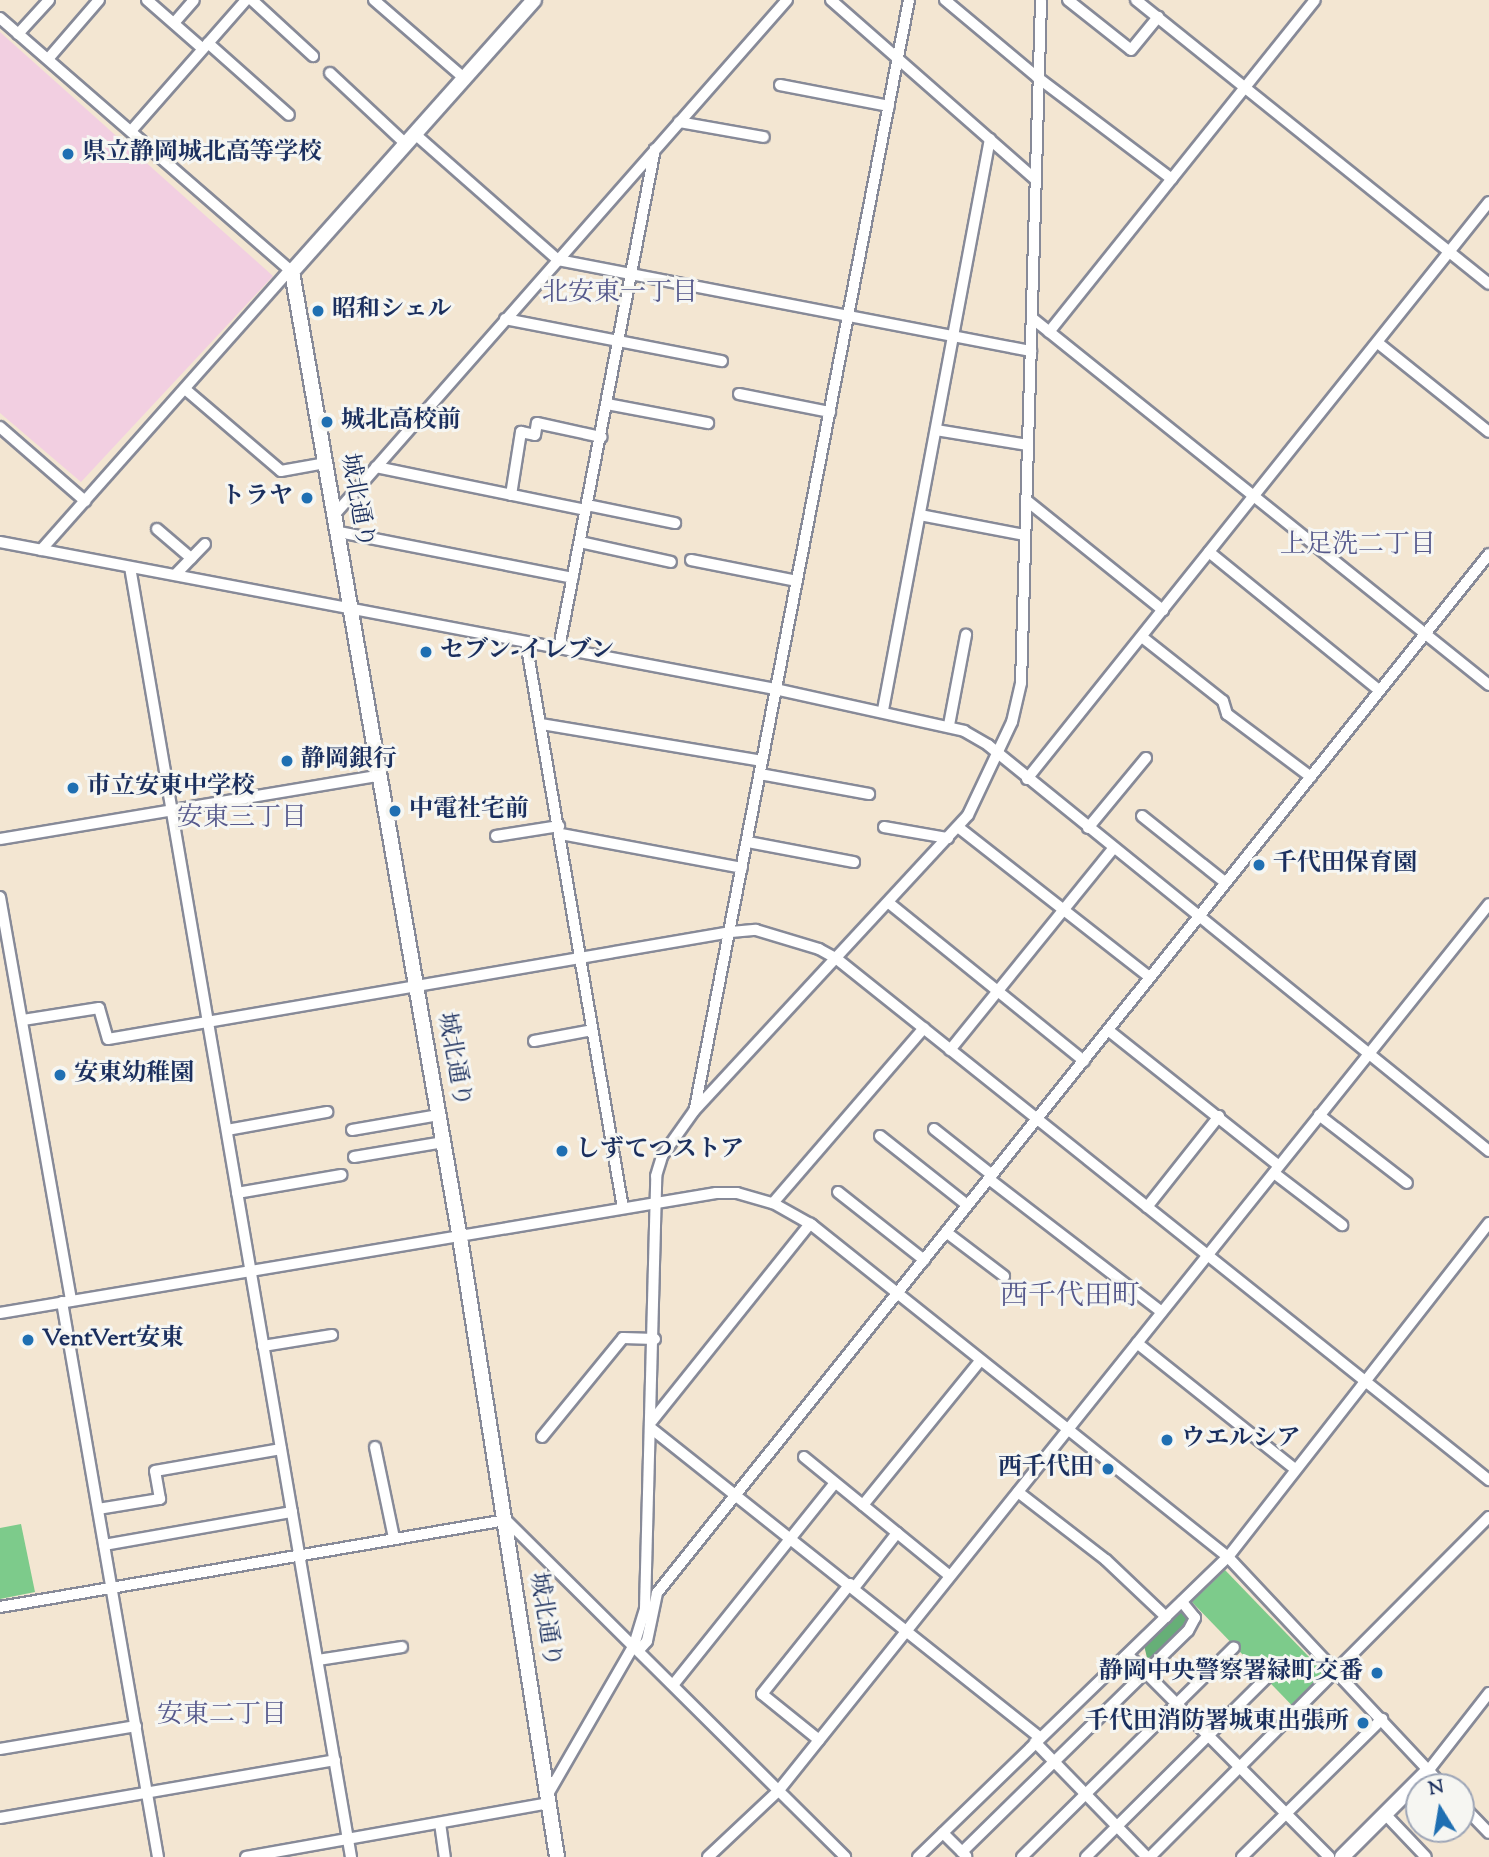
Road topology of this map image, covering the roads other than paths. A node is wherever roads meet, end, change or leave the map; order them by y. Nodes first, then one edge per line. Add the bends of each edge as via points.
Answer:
1 (50, 0) edge
2 (99, 0) edge
3 (147, 0) edge
4 (194, 0) edge
5 (246, 0) edge
6 (252, 0) edge
7 (374, 0) edge
8 (534, 0) edge
9 (787, 0) edge
10 (831, 0) edge
11 (909, 0) edge
12 (945, 0) edge
13 (1041, 0) edge
14 (1068, 0) edge
15 (1136, 0) edge
16 (1315, 0) edge
17 (1158, 17) junction
18 (0, 18) edge
19 (174, 23) junction
20 (18, 34) junction
21 (206, 46) junction
22 (313, 56) dead end
23 (48, 59) junction
24 (898, 59) junction
25 (330, 73) dead end
26 (1037, 77) junction
27 (464, 78) junction
28 (780, 85) dead end
29 (1245, 87) junction
30 (889, 106) junction
31 (289, 115) dead end
32 (679, 122) junction
33 (131, 131) junction
34 (764, 137) dead end
35 (410, 139) junction
36 (990, 139) junction
37 (656, 148) junction
38 (1035, 179) junction
39 (1172, 179) junction
40 (1489, 202) edge
41 (1449, 252) junction
42 (558, 260) junction
43 (291, 271) junction
44 (633, 275) junction
45 (1489, 284) edge
46 (849, 317) junction
47 (1032, 318) junction
48 (505, 319) junction
49 (1049, 332) junction
50 (954, 337) junction
51 (620, 343) junction
52 (1378, 343) junction
53 (1031, 351) junction
54 (722, 361) dead end
55 (185, 388) junction
56 (739, 394) dead end
57 (607, 404) junction
58 (830, 412) junction
59 (708, 423) dead end
60 (0, 427) edge
61 (936, 430) junction
62 (1489, 432) edge
63 (601, 437) junction
64 (1028, 445) junction
65 (326, 463) junction
66 (376, 467) junction
67 (511, 495) junction
68 (1253, 495) junction
69 (1026, 500) junction
70 (85, 501) junction
71 (587, 508) junction
72 (336, 513) junction
73 (919, 516) junction
74 (675, 523) dead end
75 (157, 529) dead end
76 (339, 532) junction
77 (1025, 535) junction
78 (0, 542) edge
79 (580, 542) junction
80 (205, 544) dead end
81 (41, 550) junction
82 (1209, 552) junction
83 (1489, 554) edge
84 (191, 558) junction
85 (691, 560) dead end
86 (671, 562) dead end
87 (130, 567) junction
88 (175, 575) junction
89 (573, 578) junction
90 (797, 581) junction
91 (352, 609) junction
92 (1163, 610) junction
93 (1425, 634) junction
94 (966, 635) dead end
95 (1142, 637) junction
96 (526, 642) junction
97 (559, 648) junction
98 (1489, 685) edge
99 (775, 689) junction
100 (1379, 690) junction
101 (883, 710) junction
102 (541, 724) junction
103 (949, 725) junction
104 (997, 754) junction
105 (1146, 758) dead end
106 (762, 761) junction
107 (760, 774) junction
108 (381, 775) junction
109 (1311, 777) junction
110 (1027, 779) junction
111 (869, 794) dead end
112 (171, 809) junction
113 (1142, 816) dead end
114 (884, 827) dead end
115 (958, 827) junction
116 (1088, 828) junction
117 (560, 830) junction
118 (496, 836) dead end
119 (948, 838) junction
120 (0, 839) edge
121 (748, 842) junction
122 (1114, 849) junction
123 (854, 862) dead end
124 (743, 868) junction
125 (1226, 883) junction
126 (0, 897) edge
127 (888, 903) junction
128 (1489, 904) edge
129 (1064, 911) junction
130 (1198, 918) junction
131 (732, 932) junction
132 (5, 955) edge
133 (580, 959) junction
134 (837, 959) junction
135 (1149, 977) junction
136 (417, 988) junction
137 (998, 991) junction
138 (23, 1020) junction
139 (209, 1022) junction
140 (923, 1028) junction
141 (592, 1030) junction
142 (1108, 1030) junction
143 (534, 1041) dead end
144 (950, 1050) junction
145 (1368, 1054) junction
146 (1084, 1061) junction
147 (694, 1111) junction
148 (327, 1112) dead end
149 (439, 1115) junction
150 (1319, 1115) junction
151 (1219, 1116) junction
152 (1037, 1119) junction
153 (934, 1129) dead end
154 (227, 1130) junction
155 (352, 1130) dead end
156 (880, 1136) dead end
157 (443, 1142) junction
158 (1489, 1152) edge
159 (354, 1157) dead end
160 (1277, 1170) junction
161 (341, 1175) dead end
162 (990, 1177) junction
163 (1407, 1183) dead end
164 (237, 1192) junction
165 (838, 1192) dead end
166 (657, 1203) junction
167 (773, 1203) junction
168 (967, 1205) junction
169 (1147, 1207) junction
170 (623, 1208) junction
171 (1489, 1223) edge
172 (810, 1224) junction
173 (1342, 1225) dead end
174 (946, 1232) junction
175 (459, 1235) junction
176 (1208, 1256) junction
177 (924, 1260) junction
178 (251, 1272) junction
179 (1004, 1276) dead end
180 (897, 1293) junction
181 (66, 1301) junction
182 (1162, 1312) junction
183 (0, 1313) edge
184 (332, 1335) dead end
185 (655, 1339) junction
186 (1137, 1343) junction
187 (263, 1346) junction
188 (980, 1361) junction
189 (1364, 1381) junction
190 (652, 1425) junction
191 (1068, 1430) junction
192 (541, 1437) dead end
193 (375, 1447) dead end
194 (281, 1449) junction
195 (804, 1457) dead end
196 (1296, 1470) junction
197 (1489, 1480) edge
198 (835, 1483) junction
199 (1018, 1492) junction
200 (736, 1494) junction
201 (863, 1506) junction
202 (98, 1509) junction
203 (292, 1512) junction
204 (1489, 1517) edge
205 (506, 1520) junction
206 (897, 1533) junction
207 (394, 1538) junction
208 (791, 1538) junction
209 (104, 1545) junction
210 (299, 1555) junction
211 (1228, 1557) junction
212 (950, 1576) junction
213 (852, 1586) junction
214 (112, 1587) junction
215 (1182, 1602) junction
216 (0, 1607) edge
217 (1166, 1617) junction
218 (907, 1631) junction
219 (402, 1647) dead end
220 (1234, 1647) dead end
221 (637, 1648) junction
222 (1128, 1655) junction
223 (318, 1660) junction
224 (1340, 1671) junction
225 (1145, 1673) junction
226 (1266, 1678) dead end
227 (673, 1685) junction
228 (1489, 1693) edge
229 (1176, 1704) junction
230 (1382, 1719) junction
231 (136, 1726) junction
232 (1208, 1735) junction
233 (819, 1740) junction
234 (1038, 1740) junction
235 (0, 1749) edge
236 (335, 1760) junction
237 (1054, 1762) junction
238 (1241, 1768) junction
239 (1428, 1771) junction
240 (147, 1790) junction
241 (779, 1790) junction
242 (1085, 1794) junction
243 (548, 1799) junction
244 (1287, 1814) junction
245 (1385, 1814) junction
246 (0, 1818) edge
247 (1475, 1818) edge
248 (440, 1823) junction
249 (1117, 1826) junction
250 (943, 1833) junction
251 (1489, 1833) edge
252 (348, 1840) junction
253 (964, 1855) edge
254 (158, 1857) edge
255 (246, 1857) edge
256 (351, 1857) edge
257 (445, 1857) edge
258 (557, 1857) edge
259 (708, 1857) edge
260 (845, 1857) edge
261 (918, 1857) edge
262 (1022, 1857) edge
263 (1086, 1857) edge
264 (1148, 1857) edge
265 (1242, 1857) edge
266 (1329, 1857) edge
267 (1342, 1857) edge
268 (1426, 1857) edge

1 - 20 street
2 - 23 street
3 - 19 street
4 - 19 street
5 - 21 street
6 - 22 street
7 - 27 street
8 - 27 street
9 - 32 street
10 - 24 street
11 - 24 street
12 - 26 street
13 - 26 street
14 - 17 street via 1131,50
15 - 17 street
16 - 29 street
17 - 29 street
18 - 20 street
19 - 21 street
20 - 23 street
21 - 31 street
21 - 33 street
23 - 33 street
24 - 30 street
24 - 36 street
25 - 35 street
26 - 38 street
26 - 39 street
27 - 35 street
28 - 30 street
29 - 39 street
29 - 41 street
30 - 46 street
32 - 34 street
32 - 37 street
33 - 43 street
35 - 42 street
35 - 43 street
36 - 38 street
36 - 50 street
37 - 42 street
37 - 44 street
38 - 47 street
39 - 49 street
40 - 41 street
41 - 45 street
41 - 52 street
42 - 44 street
42 - 48 street
43 - 55 street
43 - 65 street, 城北通り
44 - 46 street
44 - 51 street
46 - 50 street
46 - 58 street
47 - 49 street
47 - 53 street
48 - 51 street
48 - 66 street
49 - 68 street
50 - 53 street
50 - 61 street
51 - 54 street
51 - 57 street
52 - 62 street
52 - 68 street
53 - 64 street
55 - 65 street via 281,471
55 - 70 street
56 - 58 street
57 - 59 street
57 - 63 street
58 - 90 street
60 - 70 street
61 - 64 street
61 - 73 street
63 - 67 street via 537,423 535,435 521,432
63 - 71 street
64 - 69 street
65 - 72 street, 城北通り
66 - 67 street
66 - 72 street
67 - 71 street
68 - 82 street
68 - 93 street
69 - 77 street
69 - 92 street
70 - 81 street
71 - 74 street
71 - 79 street
72 - 76 street, 城北通り
73 - 77 street
73 - 101 street
75 - 84 street
76 - 89 street
76 - 91 street, 城北通り
77 - 104 street via 1021,682 1012,722
78 - 81 street
79 - 86 street
79 - 89 street
80 - 84 street
81 - 87 street
82 - 92 street
82 - 100 street
83 - 93 street
84 - 88 street
85 - 90 street
87 - 88 street
87 - 112 street
88 - 91 street
89 - 97 street
90 - 99 street
91 - 96 street
91 - 108 street, 城北通り
92 - 95 street
93 - 98 street
93 - 100 street
94 - 103 street
95 - 109 street via 1223,701 1227,714
95 - 110 street
96 - 97 street
96 - 102 street
97 - 99 street
99 - 101 street
99 - 106 street
100 - 109 street
101 - 103 street
102 - 106 street
102 - 117 street
103 - 104 street
104 - 110 street
104 - 115 street
105 - 116 street
106 - 107 street
107 - 111 street
107 - 121 street
108 - 112 street
108 - 136 street, 城北通り
109 - 125 street
110 - 116 street
112 - 120 street
112 - 139 street
113 - 125 street
114 - 119 street
115 - 119 street
115 - 129 street
116 - 122 street
117 - 118 street
117 - 124 street
117 - 133 street
119 - 127 street
121 - 123 street
121 - 124 street
122 - 129 street
122 - 130 street
124 - 131 street
125 - 130 street
126 - 132 street
127 - 134 street
127 - 137 street
128 - 145 street
129 - 135 street
129 - 137 street
130 - 135 street
130 - 145 street
131 - 133 street
131 - 134 street via 757,930
131 - 147 street
132 - 138 street
133 - 136 street
133 - 141 street
134 - 140 street
134 - 147 street
135 - 142 street
136 - 139 street
136 - 149 street, 城北通り
137 - 144 street
137 - 146 street
138 - 139 street via 99,1007 108,1039
138 - 181 street
139 - 154 street
140 - 144 street
140 - 167 street
141 - 143 street
141 - 170 street
142 - 146 street
142 - 151 street
144 - 152 street
145 - 150 street
145 - 158 street
146 - 152 street
147 - 166 street via 662,1156 656,1176
148 - 154 street
149 - 155 street
149 - 157 street, 城北通り
150 - 160 street
150 - 163 street
151 - 160 street
151 - 169 street
152 - 162 street
152 - 169 street
153 - 162 street
154 - 164 street
156 - 168 street
157 - 159 street
157 - 175 street, 城北通り
160 - 173 street
160 - 176 street
161 - 164 street
162 - 168 street
162 - 182 street
164 - 178 street
165 - 177 street
166 - 167 street via 737,1193
166 - 170 street
166 - 185 street
167 - 172 street
168 - 174 street
169 - 176 street
170 - 175 street
171 - 189 street
172 - 180 street
172 - 190 street
174 - 177 street
174 - 179 street
175 - 178 street
175 - 205 street, 城北通り
176 - 182 street
176 - 189 street
177 - 180 street
178 - 181 street
178 - 187 street
180 - 188 street
180 - 200 street
181 - 183 street
181 - 202 street
182 - 186 street
184 - 187 street
185 - 190 street
185 - 192 street via 623,1338
186 - 191 street
186 - 196 street
187 - 194 street
188 - 191 street
188 - 201 street
189 - 196 street
189 - 197 street
190 - 200 street
190 - 221 street via 645,1608
191 - 199 street
191 - 211 street
193 - 207 street
194 - 202 street via 155,1471 160,1499
194 - 203 street
195 - 198 street
196 - 211 street
198 - 201 street
198 - 208 street
199 - 212 street
199 - 217 street via 1106,1560
200 - 208 street
200 - 221 street via 657,1593 647,1641
201 - 206 street
202 - 209 street
203 - 209 street
203 - 210 street
204 - 224 street
205 - 207 street
205 - 221 street
205 - 243 street, 城北通り
206 - 212 street
206 - 213 street
207 - 210 street
208 - 213 street
208 - 227 street
209 - 214 street
210 - 214 street
210 - 223 street
211 - 215 street
211 - 224 street
212 - 218 street
213 - 218 street
213 - 233 street via 762,1694
214 - 216 street
214 - 231 street
215 - 217 street
215 - 225 street via 1193,1613 1193,1625
217 - 222 street
218 - 233 street
218 - 234 street
219 - 223 street
220 - 229 street
221 - 227 street
221 - 243 street
222 - 225 street
222 - 234 street
223 - 236 street
224 - 230 street
224 - 238 street
225 - 229 street
225 - 237 street
226 - 232 street
227 - 241 street
228 - 239 street
229 - 232 street
229 - 242 street
230 - 239 street
230 - 244 street
231 - 235 street
231 - 240 street
232 - 238 street
232 - 249 street
233 - 241 street
234 - 237 street
234 - 250 street
236 - 240 street
236 - 252 street
237 - 242 street
237 - 253 street
238 - 244 street
238 - 264 street
239 - 245 street
240 - 246 street
240 - 254 street
241 - 259 street
241 - 260 street
242 - 249 street
242 - 262 street
243 - 248 street
243 - 258 street, 城北通り
244 - 265 street
244 - 266 street
245 - 267 street
245 - 268 street
247 - 251 street
248 - 252 street
248 - 257 street
249 - 263 street
249 - 264 street
250 - 253 street
250 - 261 street
252 - 255 street
252 - 256 street

